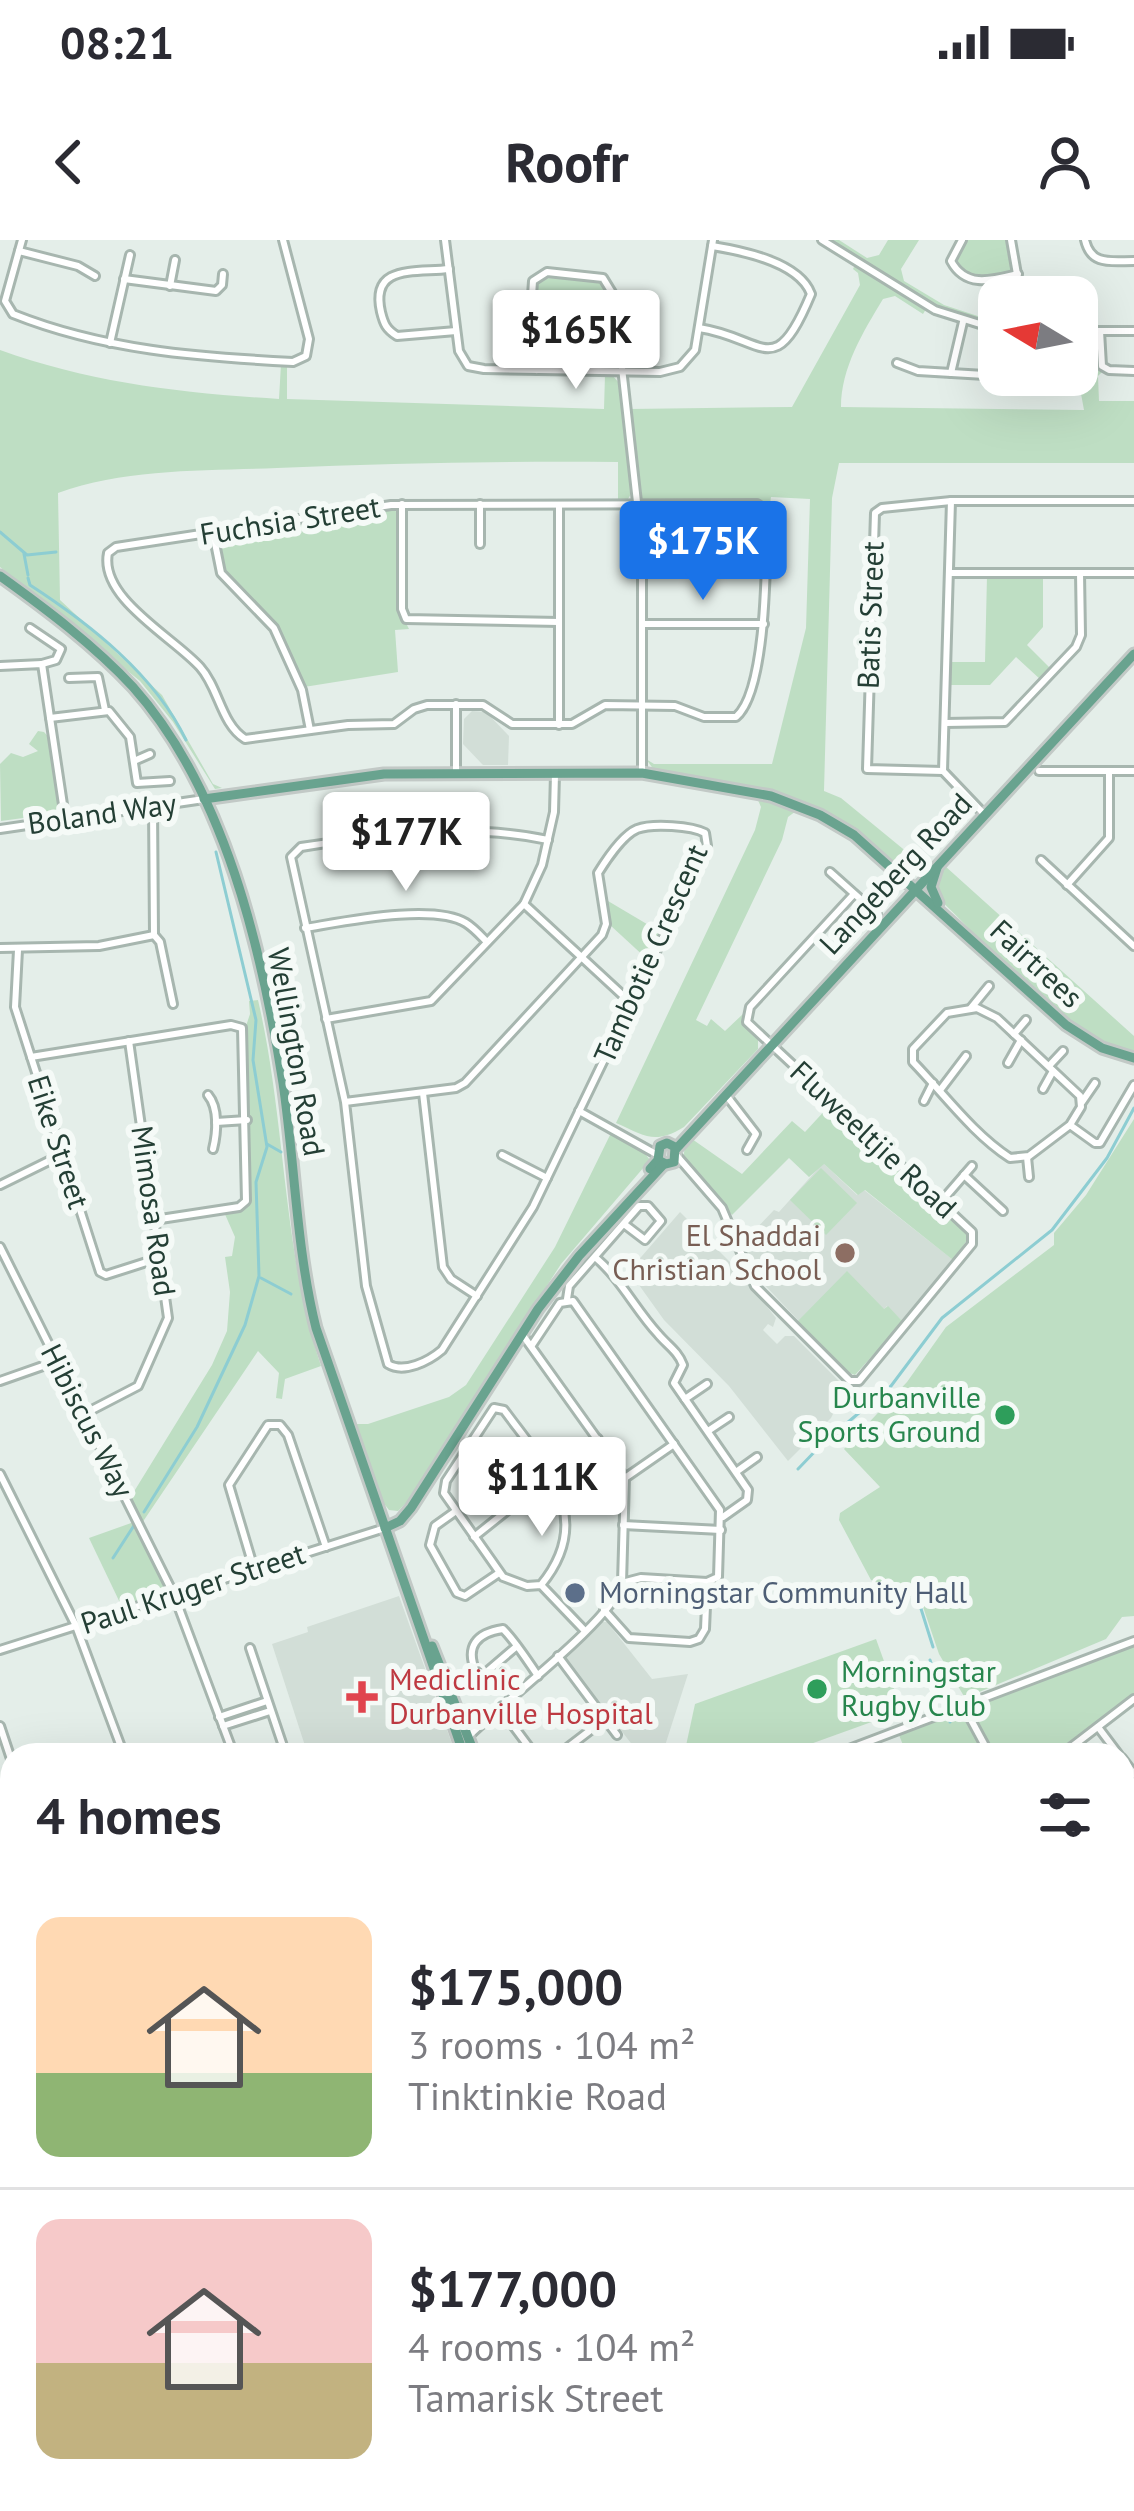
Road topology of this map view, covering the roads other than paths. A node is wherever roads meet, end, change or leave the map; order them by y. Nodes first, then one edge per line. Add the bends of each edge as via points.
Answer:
1 (22, 240) edge
2 (283, 240) edge
3 (445, 240) edge
4 (822, 240) edge
5 (962, 240) edge
6 (1011, 240) edge
7 (1085, 240) edge
8 (713, 243) edge
9 (19, 251) junction
10 (130, 255) dead end
11 (175, 260) dead end
12 (1134, 261) edge
13 (449, 269) junction
14 (223, 274) dead end
15 (1018, 274) joint
16 (95, 275) dead end
17 (124, 279) junction
18 (170, 287) junction
19 (963, 322) junction
20 (978, 325) edge
21 (699, 328) junction
22 (456, 331) junction
23 (1100, 331) joint
24 (1134, 331) edge
25 (110, 343) junction
26 (898, 363) dead end
27 (537, 370) junction
28 (1134, 371) edge
29 (622, 372) junction
30 (952, 373) junction
31 (978, 375) edge
32 (950, 501) junction
33 (1134, 501) edge
34 (402, 504) junction
35 (480, 504) junction
36 (637, 504) junction
37 (559, 505) junction
38 (213, 533) junction
39 (480, 544) dead end
40 (949, 573) junction
41 (1080, 573) junction
42 (1134, 573) edge
43 (0, 576) edge
44 (559, 622) junction
45 (642, 624) junction
46 (764, 624) junction
47 (29, 628) dead end
48 (1134, 654) edge
49 (0, 666) edge
50 (43, 668) junction
51 (69, 678) dead end
52 (456, 704) junction
53 (642, 706) junction
54 (105, 710) junction
55 (50, 718) junction
56 (945, 723) junction
57 (559, 725) junction
58 (310, 730) junction
59 (150, 754) dead end
60 (134, 760) junction
61 (943, 771) junction
62 (1039, 771) dead end
63 (1109, 771) junction
64 (1134, 771) edge
65 (456, 773) junction
66 (643, 773) junction
67 (555, 774) junction
68 (170, 781) dead end
69 (204, 799) junction
70 (154, 806) junction
71 (984, 814) junction
72 (65, 818) junction
73 (0, 829) edge
74 (548, 840) junction
75 (1041, 860) dead end
76 (938, 863) junction
77 (830, 872) dead end
78 (1067, 885) junction
79 (916, 887) junction
80 (854, 894) junction
81 (524, 904) junction
82 (943, 911) junction
83 (877, 914) dead end
84 (305, 928) junction
85 (153, 935) junction
86 (488, 942) junction
87 (1134, 946) edge
88 (0, 948) edge
89 (18, 950) junction
90 (581, 958) junction
91 (989, 986) dead end
92 (630, 1002) junction
93 (173, 1004) dead end
94 (971, 1008) junction
95 (987, 1013) junction
96 (326, 1019) junction
97 (1026, 1020) dead end
98 (978, 1023) dead end
99 (1017, 1037) junction
100 (129, 1041) junction
101 (770, 1045) junction
102 (1063, 1051) dead end
103 (965, 1056) dead end
104 (31, 1057) junction
105 (1134, 1058) edge
106 (1008, 1063) dead end
107 (1051, 1068) junction
108 (1095, 1083) dead end
109 (937, 1085) junction
110 (1134, 1085) edge
111 (1043, 1089) dead end
112 (423, 1093) junction
113 (724, 1094) junction
114 (208, 1095) dead end
115 (924, 1101) dead end
116 (345, 1102) junction
117 (1082, 1102) junction
118 (579, 1111) junction
119 (247, 1120) junction
120 (216, 1122) junction
121 (1070, 1125) junction
122 (213, 1149) dead end
123 (747, 1150) dead end
124 (667, 1154) junction
125 (62, 1155) junction
126 (502, 1155) dead end
127 (1027, 1157) junction
128 (972, 1166) dead end
129 (964, 1175) junction
130 (1029, 1177) dead end
131 (547, 1178) junction
132 (0, 1186) edge
133 (940, 1202) junction
134 (1003, 1210) dead end
135 (154, 1220) junction
136 (624, 1224) junction
137 (1, 1251) edge
138 (595, 1257) junction
139 (159, 1258) junction
140 (477, 1296) junction
141 (566, 1299) junction
142 (522, 1334) junction
143 (532, 1346) junction
144 (57, 1361) junction
145 (0, 1382) edge
146 (707, 1384) dead end
147 (685, 1399) junction
148 (84, 1414) junction
149 (729, 1417) dead end
150 (708, 1431) junction
151 (598, 1439) junction
152 (674, 1444) junction
153 (757, 1457) dead end
154 (736, 1472) junction
155 (0, 1474) edge
156 (549, 1474) junction
157 (625, 1478) junction
158 (509, 1509) dead end
159 (456, 1511) junction
160 (722, 1518) junction
161 (623, 1526) junction
162 (385, 1528) junction
163 (721, 1530) junction
164 (474, 1537) junction
165 (326, 1547) junction
166 (254, 1569) junction
167 (499, 1573) junction
168 (707, 1582) junction
169 (622, 1583) junction
170 (542, 1585) junction
171 (174, 1595) junction
172 (604, 1610) junction
173 (76, 1627) junction
174 (584, 1630) junction
175 (1134, 1641) edge
176 (517, 1646) junction
177 (250, 1648) dead end
178 (0, 1650) edge
179 (558, 1656) junction
180 (538, 1676) junction
181 (1134, 1699) edge
182 (267, 1701) junction
183 (963, 1706) junction
184 (500, 1708) junction
185 (270, 1711) junction
186 (605, 1719) junction
187 (221, 1721) junction
188 (1098, 1727) junction
189 (464, 1734) junction
190 (617, 1735) dead end
191 (120, 1743) edge
192 (229, 1743) edge
193 (282, 1743) edge
194 (464, 1743) edge
195 (469, 1743) edge
196 (526, 1743) edge
197 (574, 1743) edge
198 (865, 1743) edge
199 (983, 1743) edge
200 (1077, 1743) edge
201 (1110, 1743) edge

1 - 9 street
2 - 25 street via 309,339 303,359
3 - 13 street
4 - 19 street
5 - 15 street via 951,261 959,273 980,282
6 - 15 street
7 - 12 street via 1097,260
8 - 21 street
8 - 21 street via 764,257 811,294 771,350
9 - 16 street
9 - 25 street via 9,311
10 - 17 street
11 - 18 street
13 - 22 street
13 - 22 street via 393,275 378,298 386,328 397,336
14 - 18 street via 216,291
17 - 18 street
17 - 25 street
19 - 20 street
19 - 30 street
21 - 29 street via 695,350 680,367
22 - 27 street via 472,368
23 - 24 street
23 - 28 street via 1102,366
26 - 30 street
27 - 29 street
27 - 29 street via 528,356 530,288 547,272 606,281
29 - 36 street
30 - 31 street
32 - 33 street, Batis Street
32 - 40 street
32 - 61 street, Batis Street via 882,508 874,516 868,724 867,770
34 - 35 street, Fuchsia Street
34 - 38 street, Fuchsia Street
34 - 44 street via 406,619
35 - 37 street, Fuchsia Street
35 - 39 street
36 - 37 street, Fuchsia Street
36 - 45 street
36 - 46 street, Fuchsia Street via 764,507
37 - 44 street
38 - 58 street via 221,573 274,628
38 - 58 street, Fuchsia Street via 116,547 106,559 113,586 205,672 238,736
40 - 41 street
40 - 56 street
41 - 42 street
41 - 56 street via 1076,647 1005,722
43 - 69 main road, Wellington Road via 134,688
44 - 57 street
45 - 46 street
45 - 53 street
46 - 53 street via 740,715
47 - 50 street via 61,649
48 - 71 main road, Langeberg Road
49 - 50 street
50 - 55 street
51 - 54 street via 98,677
52 - 57 street via 486,706 512,724
52 - 58 street via 418,706 394,724
52 - 65 street
53 - 57 street via 601,705
53 - 66 street
54 - 55 street
54 - 60 street via 128,733
55 - 72 street
56 - 61 street
59 - 60 street
60 - 68 street via 137,783
61 - 71 street
62 - 63 street
63 - 64 street
63 - 78 street via 1109,838
65 - 67 main road, Fairtrees
65 - 69 main road, Fairtrees via 373,775
66 - 67 main road, Fairtrees
66 - 79 main road, Fairtrees via 805,808 854,835
67 - 74 street
69 - 70 street, Boland Way
69 - 162 main road, Wellington Road via 238,885 275,1044 316,1328
70 - 72 street, Boland Way
70 - 85 street
71 - 76 main road, Langeberg Road
72 - 73 street, Boland Way
74 - 81 street
74 - 84 street via 387,835 302,847 290,862
75 - 78 street
76 - 79 main road, Langeberg Road
76 - 82 main road via 932,887
77 - 80 street
78 - 87 street
79 - 82 main road, Fairtrees
79 - 101 main road, Langeberg Road
80 - 83 street
80 - 101 street via 748,1011 749,1024
81 - 86 street
81 - 90 street
82 - 105 main road, Fairtrees via 1066,1025
84 - 86 street via 424,916 464,922
84 - 96 street
85 - 89 street
85 - 93 street
86 - 96 street via 431,1001
88 - 89 street
89 - 104 street, Eike Street via 14,1002
90 - 92 street
90 - 92 street, Tambotie Crescent via 606,927 599,871 633,832 703,831 706,846
90 - 112 street, Tambotie Crescent via 465,1083
91 - 94 street
92 - 118 street, Tambotie Crescent
94 - 95 street
94 - 109 street via 947,1013 913,1049 913,1063
95 - 98 street
95 - 99 street
96 - 116 street
97 - 99 street
99 - 106 street
99 - 107 street
100 - 104 street
100 - 119 street via 240,1026
100 - 135 street, Mimosa Road
101 - 113 main road, Langeberg Road
101 - 133 street, Fluweeltjie Road
102 - 107 street
103 - 109 street
104 - 125 street, Eike Street
107 - 111 street
107 - 117 street
108 - 117 street
109 - 115 street
109 - 127 street via 1006,1156
110 - 121 street via 1102,1142
112 - 116 street, Tambotie Crescent
112 - 140 street via 443,1267
113 - 123 street via 756,1133
113 - 124 main road, Langeberg Road
114 - 120 street
116 - 140 street, Tambotie Crescent via 366,1286 388,1364 403,1368 437,1354
117 - 121 street
118 - 124 street
118 - 131 street, Tambotie Crescent
119 - 120 street
119 - 135 street via 244,1203
120 - 122 street
121 - 127 street
124 - 133 street, Fluweeltjie Road via 726,1214 755,1286 854,1382 974,1238
124 - 142 main road, Langeberg Road via 573,1254
125 - 132 street
125 - 139 street, Eike Street via 101,1274
126 - 131 street
127 - 130 street
128 - 129 street
129 - 133 street
129 - 134 street
131 - 140 street, Tambotie Crescent
135 - 139 street, Mimosa Road
136 - 136 street via 643,1205 662,1221 648,1239
136 - 138 street
137 - 144 street, Hibiscus Way
138 - 141 street
138 - 147 street via 681,1358 674,1381
139 - 148 street, Mimosa Road via 168,1318 144,1377
141 - 143 street
141 - 152 street
142 - 143 street
142 - 162 main road, Langeberg Road via 411,1508
143 - 151 street
144 - 145 street
144 - 148 street, Hibiscus Way
146 - 147 street
147 - 150 street
148 - 171 street, Hibiscus Way
149 - 150 street
150 - 154 street
151 - 156 street
151 - 157 street
152 - 157 street
152 - 160 street
153 - 154 street
154 - 160 street via 748,1498
155 - 173 street
156 - 159 street via 500,1408 446,1481
156 - 170 street via 563,1498 563,1534
157 - 161 street
158 - 164 street
159 - 164 street
159 - 167 street via 435,1526 430,1544 457,1593 465,1597
160 - 163 street
161 - 163 street
161 - 169 street
162 - 165 street, Paul Kruger Street
162 - 189 main road, Wellington Road
163 - 168 street via 718,1577
164 - 167 street
165 - 166 street, Paul Kruger Street
165 - 166 street via 288,1435 268,1425 229,1480
166 - 171 street, Paul Kruger Street
167 - 170 street
168 - 169 street
168 - 172 street via 704,1632 693,1642 629,1638
169 - 172 street
170 - 174 street
171 - 173 street, Paul Kruger Street
171 - 187 street, Hibiscus Way
172 - 174 street
173 - 178 street, Paul Kruger Street
173 - 191 street
174 - 179 street
175 - 183 street
176 - 176 street via 499,1628 468,1653 483,1676
176 - 180 street
177 - 182 street
179 - 180 street
179 - 186 street
180 - 184 street
181 - 188 street
182 - 185 street
182 - 187 street
183 - 198 street
183 - 199 street
184 - 189 street
184 - 196 street
185 - 187 street
185 - 193 street
186 - 190 street
186 - 197 street
187 - 192 street, Hibiscus Way
188 - 200 street
188 - 201 street
189 - 194 main road, Wellington Road
189 - 195 main road, Wellington Road

